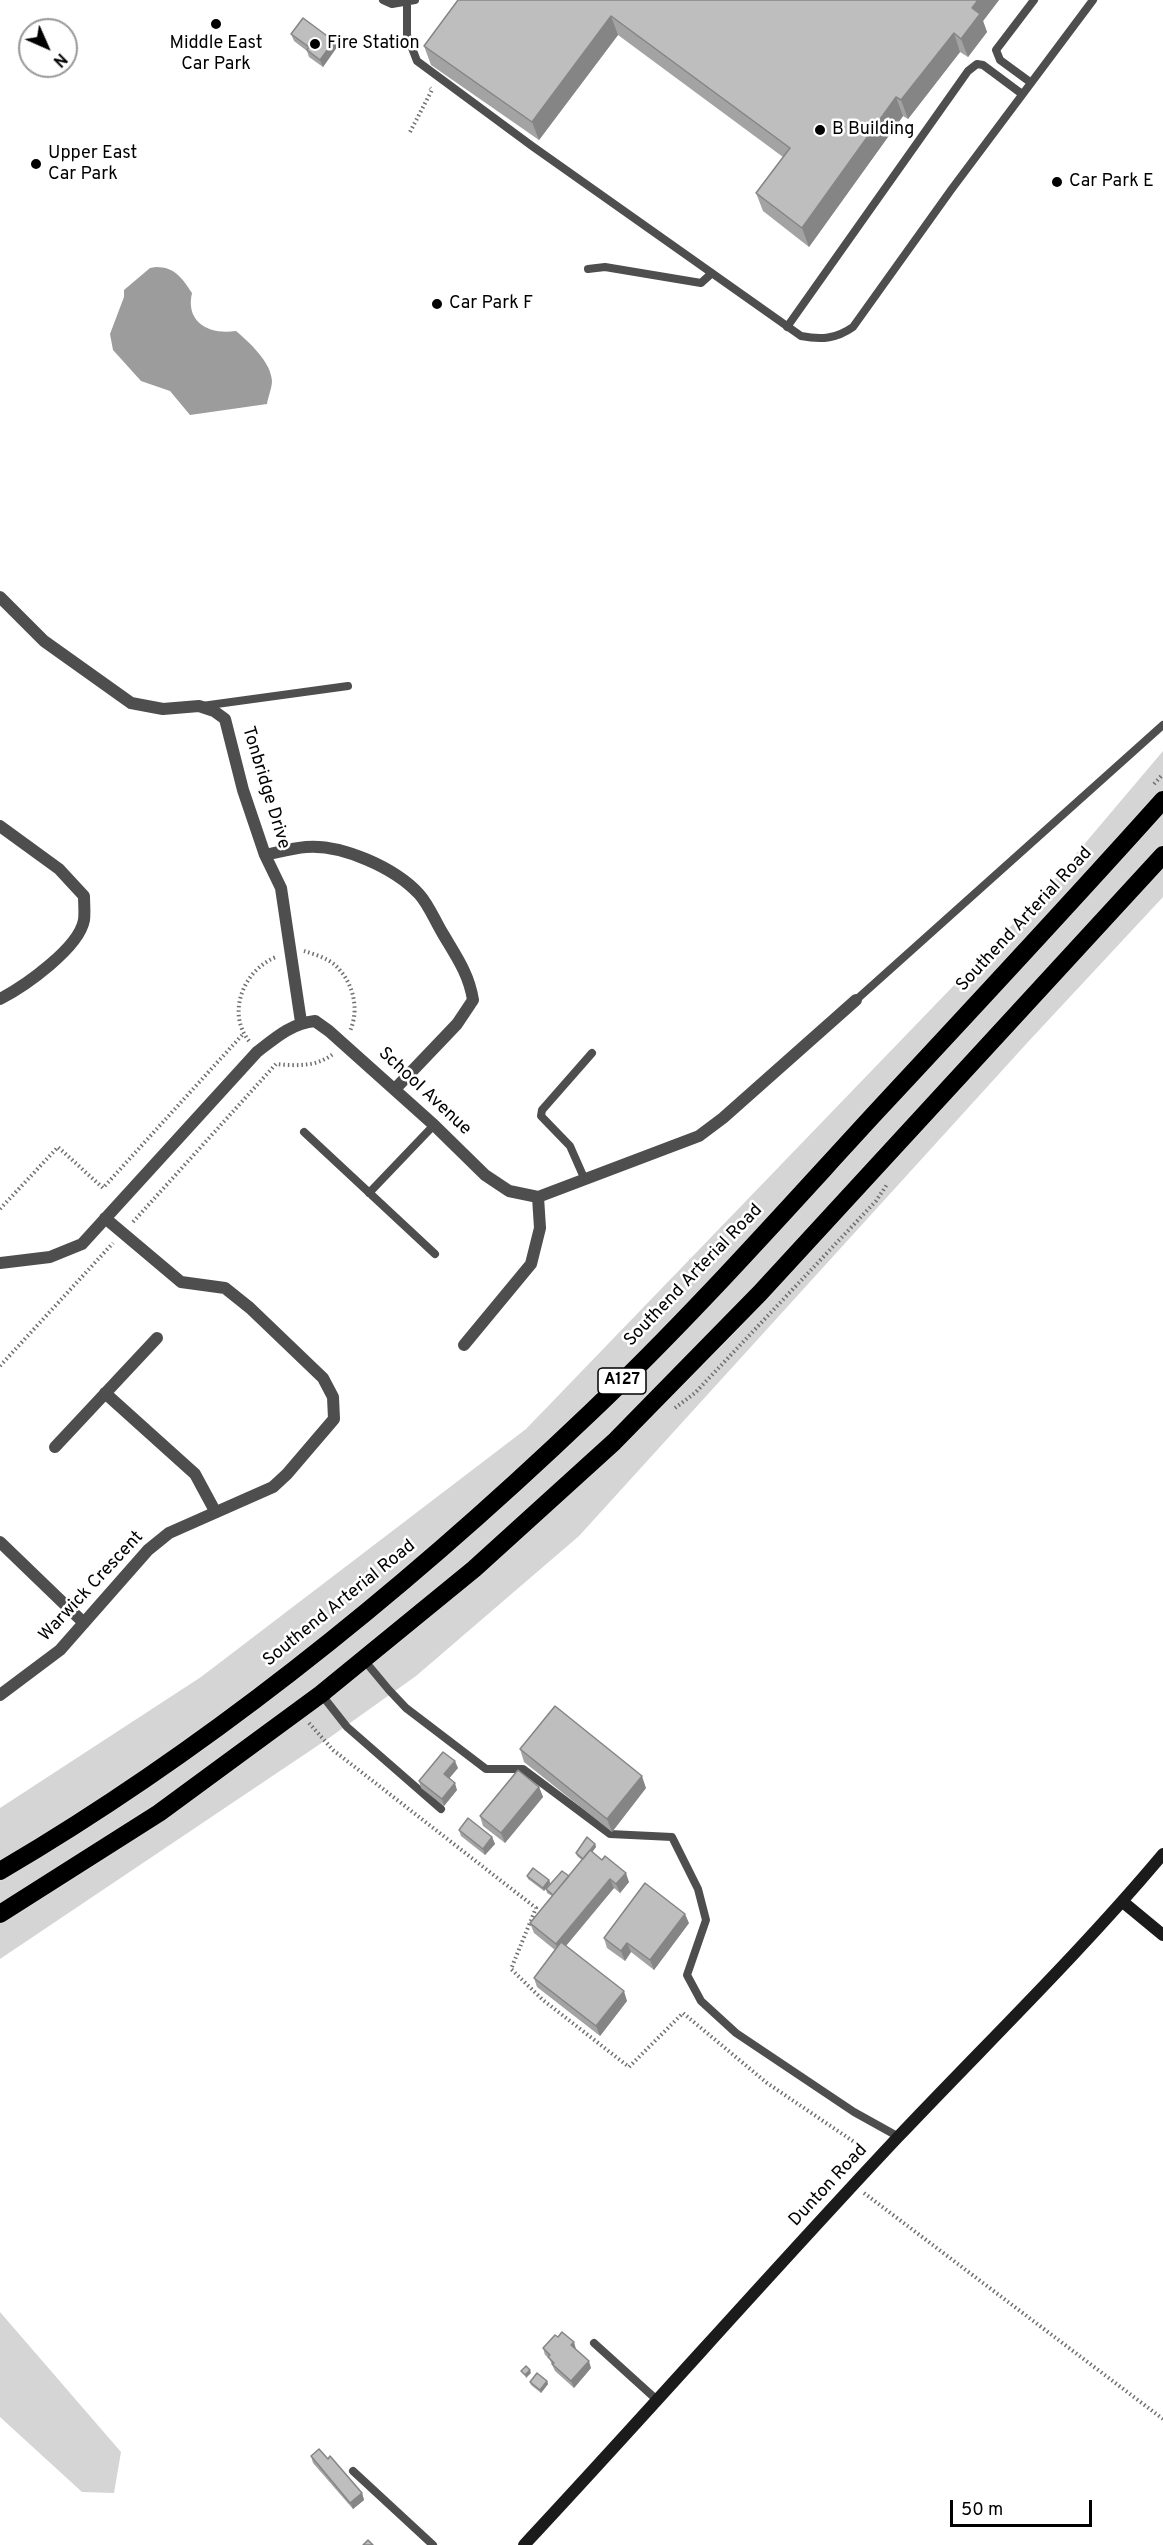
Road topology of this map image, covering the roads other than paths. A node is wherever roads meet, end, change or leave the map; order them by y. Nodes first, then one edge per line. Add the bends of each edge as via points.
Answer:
1 (383, 0) edge
2 (1034, 0) edge
3 (1093, 0) edge
4 (411, 1) edge
5 (1030, 82) junction
6 (1022, 94) junction
7 (588, 269) dead end
8 (712, 273) junction
9 (787, 327) junction
10 (0, 597) edge
11 (348, 686) dead end
12 (199, 706) junction
13 (1163, 725) edge
14 (1155, 796) edge
15 (0, 826) edge
16 (265, 855) junction
17 (1163, 855) edge
18 (0, 999) edge
19 (856, 1000) joint
20 (301, 1023) junction
21 (592, 1053) dead end
22 (395, 1089) junction
23 (434, 1125) junction
24 (304, 1132) dead end
25 (585, 1180) junction
26 (369, 1193) junction
27 (538, 1197) junction
28 (105, 1218) junction
29 (435, 1254) dead end
30 (0, 1263) edge
31 (157, 1338) dead end
32 (464, 1345) dead end
33 (105, 1393) junction
34 (55, 1447) dead end
35 (215, 1511) junction
36 (0, 1542) edge
37 (84, 1623) junction
38 (364, 1660) junction
39 (321, 1694) junction
40 (0, 1695) edge
41 (441, 1809) edge
42 (1163, 1854) edge
43 (0, 1872) edge
44 (1123, 1902) junction
45 (0, 1914) edge
46 (1163, 1935) edge
47 (898, 2137) junction
48 (594, 2343) dead end
49 (657, 2400) junction
50 (353, 2471) dead end
51 (433, 2545) edge
52 (524, 2545) edge

1 - 4 lane via 392,4
2 - 5 lane via 996,50 1000,60
3 - 5 lane
4 - 8 lane via 407,34 420,64
5 - 6 lane
6 - 9 lane via 853,327 839,337 816,339
6 - 9 lane via 982,65 968,71
7 - 8 lane via 604,267 701,283
8 - 9 lane
10 - 12 street via 44,641 130,703 163,709
11 - 12 lane
12 - 16 street, Tonbridge Drive via 225,719
13 - 19 lane
14 - 43 highway, Southend Arterial Road / A127 via 721,1280 592,1412 439,1550 298,1667 145,1779
15 - 18 street via 59,869 84,896 84,921 73,941 17,990
16 - 20 street, Tonbridge Drive via 281,888
16 - 22 street via 330,847 395,874 419,894 460,962 470,981 473,1000 457,1024
17 - 38 highway, A127 via 760,1293 614,1442 474,1569
19 - 25 street via 699,1136
20 - 22 street, School Avenue via 315,1021
20 - 28 street via 257,1052
21 - 25 lane via 542,1110 542,1116 570,1146
22 - 23 street, School Avenue
23 - 26 lane
23 - 27 street, School Avenue via 486,1175 509,1191
24 - 26 lane
25 - 27 street
26 - 29 lane
27 - 32 street via 540,1228 531,1264
28 - 30 street via 82,1244 50,1257
28 - 35 street, Warwick Crescent via 181,1282 225,1288 323,1378 333,1397 334,1419 287,1474 273,1487
31 - 33 street
33 - 34 street
33 - 35 street via 195,1474
35 - 37 street, Warwick Crescent via 169,1533 148,1550
36 - 37 street
37 - 40 street, Warwick Crescent via 60,1650
38 - 39 highway, A127
38 - 47 lane via 406,1708 486,1769 523,1769 610,1834 672,1837 698,1889 706,1920 687,1975 701,2001 772,2059
39 - 41 lane via 347,1727
39 - 45 highway, A127 via 159,1813
42 - 44 street, Dunton Road
44 - 46 street
44 - 47 street, Dunton Road
47 - 49 street, Dunton Road
48 - 49 lane
49 - 52 street, Dunton Road
50 - 51 lane

